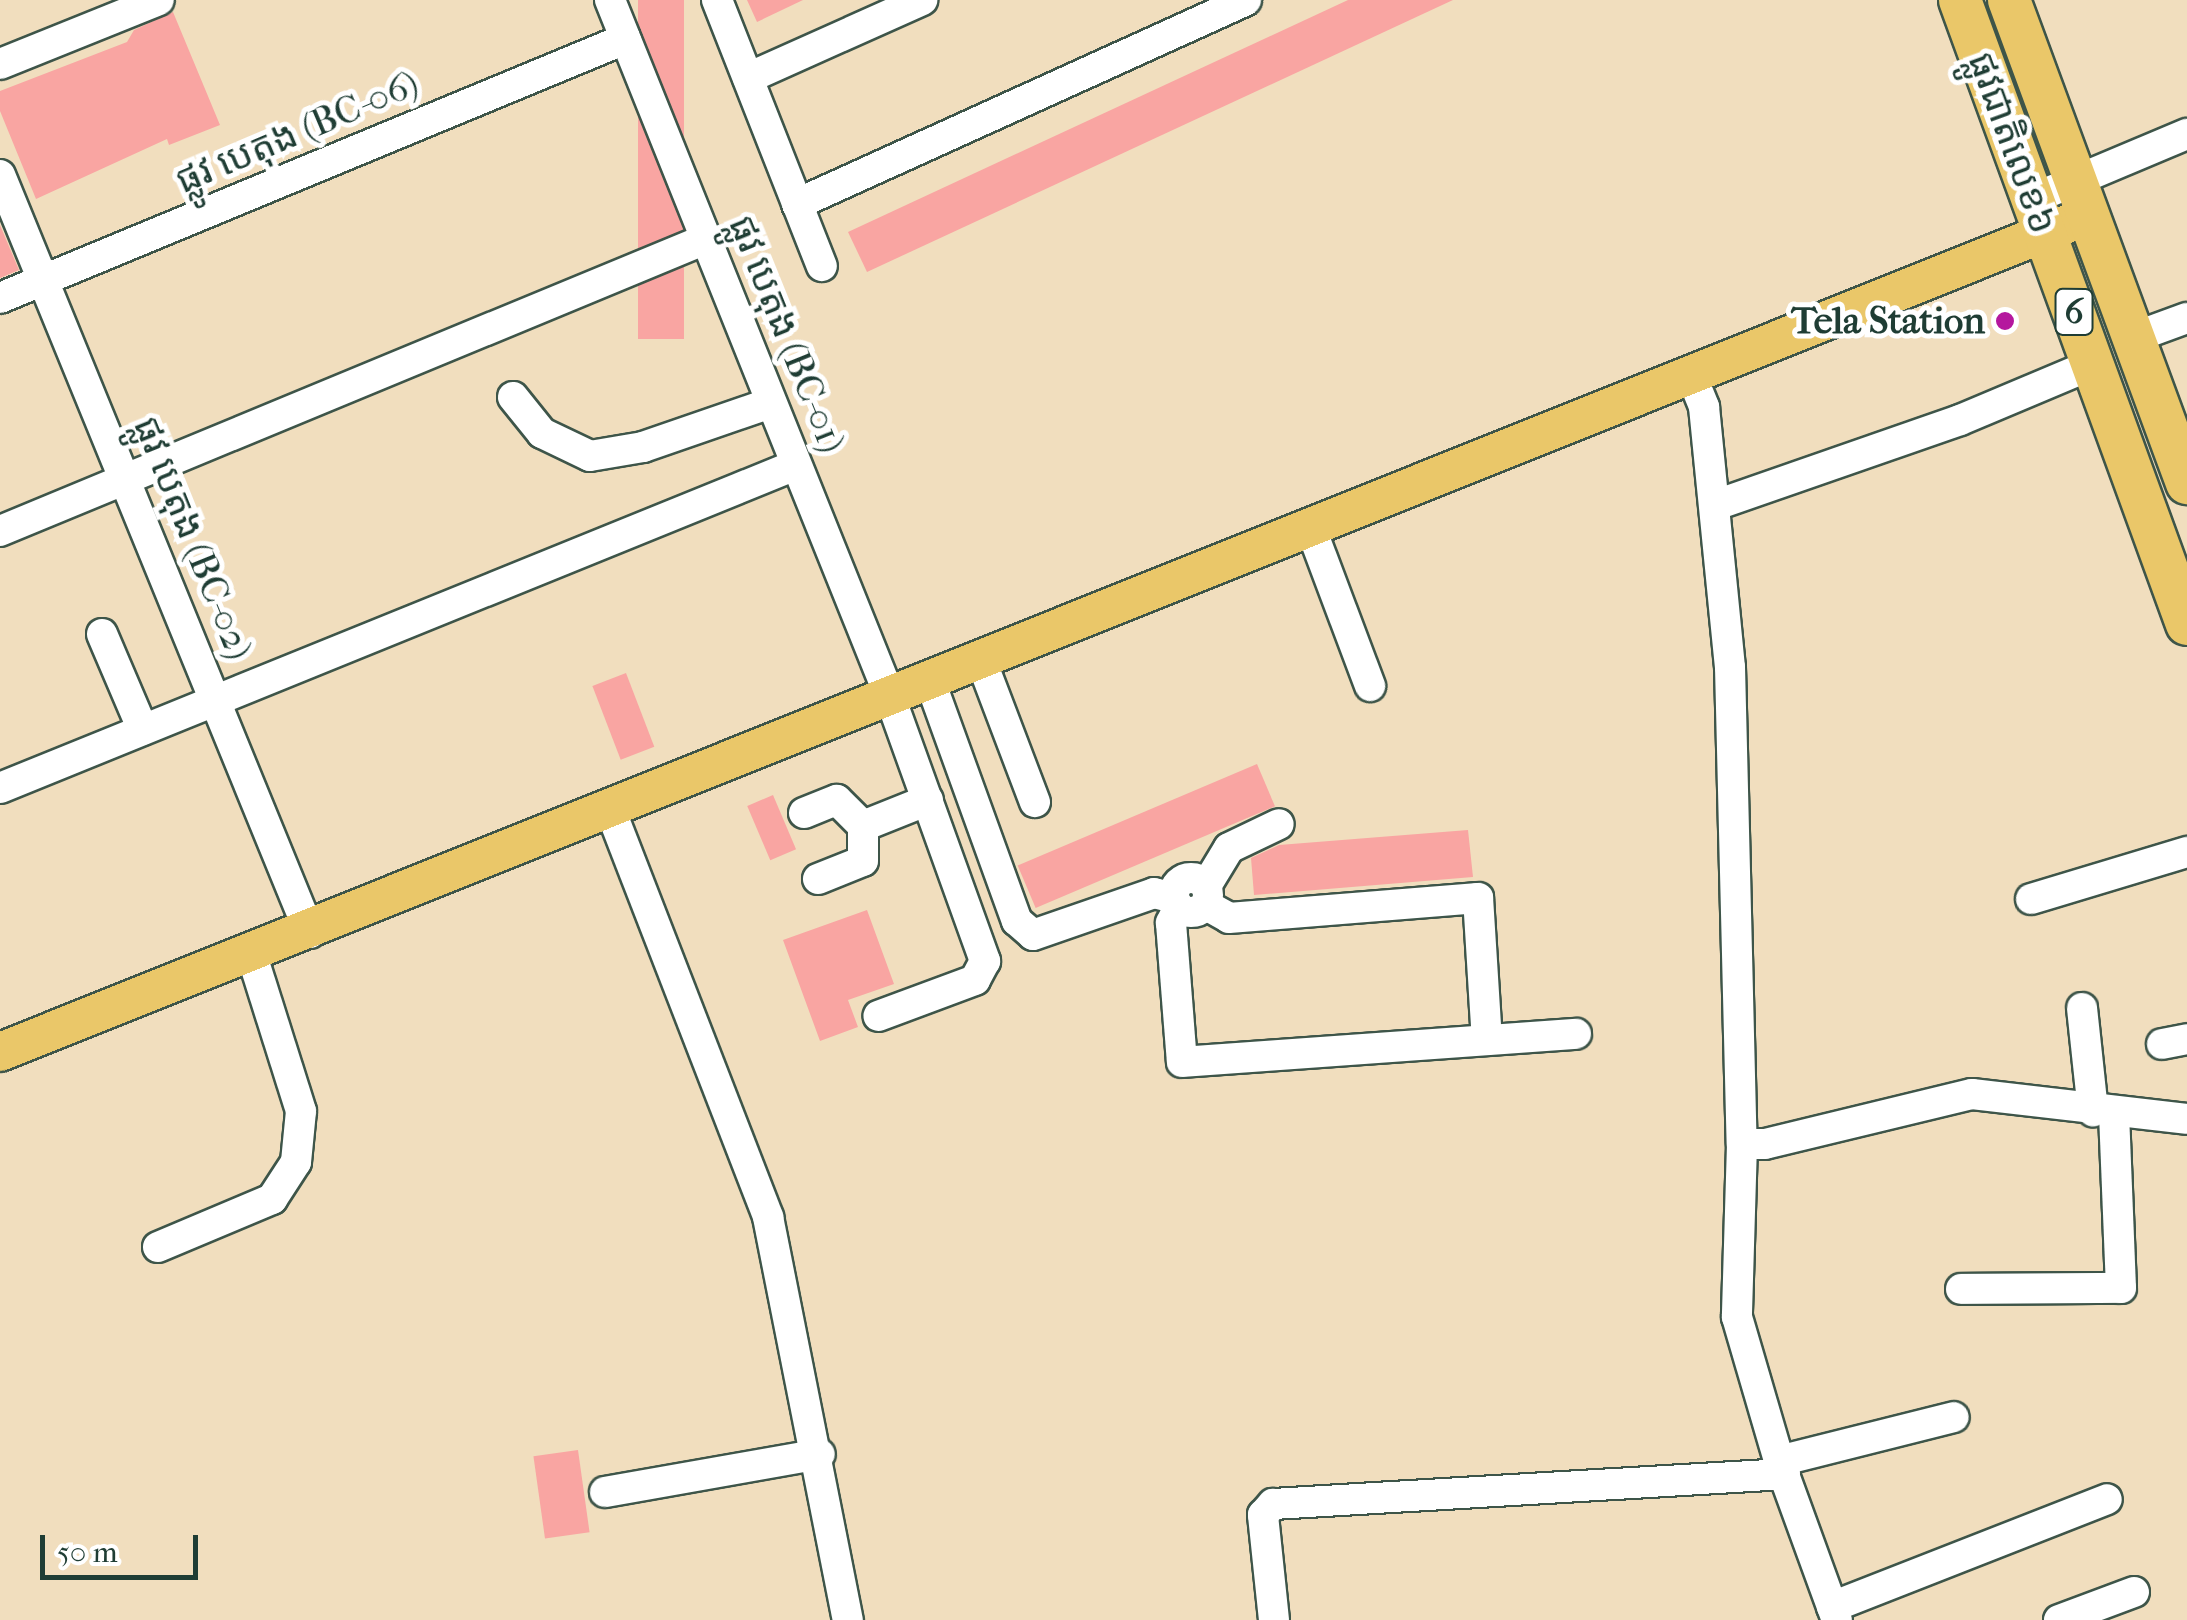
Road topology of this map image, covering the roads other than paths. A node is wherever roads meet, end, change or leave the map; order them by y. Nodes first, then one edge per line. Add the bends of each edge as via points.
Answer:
1 (158, 0) edge
2 (610, 0) edge
3 (717, 0) edge
4 (922, 0) edge
5 (1246, 0) edge
6 (1960, 0) edge
7 (2010, 0) edge
8 (625, 39) junction
9 (0, 64) edge
10 (748, 78) junction
11 (2187, 134) edge
12 (0, 174) edge
13 (2083, 198) junction
14 (798, 204) junction
15 (2039, 216) junction
16 (706, 239) junction
17 (822, 266) dead end
18 (44, 280) junction
19 (0, 298) edge
20 (2187, 318) edge
21 (2134, 337) junction
22 (2092, 364) junction
23 (1690, 372) junction
24 (513, 397) dead end
25 (771, 403) junction
26 (796, 465) junction
27 (127, 478) junction
28 (2187, 482) edge
29 (1716, 505) junction
30 (1310, 526) junction
31 (0, 531) edge
32 (2187, 624) edge
33 (102, 634) dead end
34 (982, 660) junction
35 (930, 681) junction
36 (1370, 686) dead end
37 (890, 697) junction
38 (216, 700) junction
39 (143, 730) junction
40 (0, 788) edge
41 (928, 800) junction
42 (1035, 802) dead end
43 (610, 810) junction
44 (804, 813) dead end
45 (1279, 824) dead end
46 (864, 826) junction
47 (2187, 852) edge
48 (818, 879) dead end
49 (1191, 899) junction
50 (2031, 900) dead end
51 (310, 933) junction
52 (252, 956) junction
53 (2082, 1008) dead end
54 (878, 1016) dead end
55 (1576, 1034) dead end
56 (1487, 1040) junction
57 (0, 1052) edge
58 (2104, 1113) junction
59 (2187, 1119) edge
60 (1742, 1144) junction
61 (158, 1247) dead end
62 (1960, 1290) dead end
63 (1954, 1417) dead end
64 (820, 1454) junction
65 (1782, 1467) junction
66 (605, 1492) dead end
67 (2108, 1499) dead end
68 (2134, 1592) dead end
69 (1834, 1613) edge
70 (848, 1620) edge
71 (1274, 1620) edge
72 (2059, 1620) edge

1 - 9 street
2 - 8 street, ផ្លូវ បេតុង (BC-01)
3 - 10 street
4 - 10 street
5 - 14 street
6 - 15 highway, ផ្លូវជាតិលេខ៦ / 6
7 - 13 highway, ផ្លូវជាតិលេខ៦ / 6
8 - 16 street, ផ្លូវ បេតុង (BC-01)
8 - 18 street, ផ្លូវ បេតុង (BC-06)
10 - 14 street
11 - 13 street
12 - 18 street, ផ្លូវ បេតុង (BC-02)
13 - 15 main road
13 - 21 highway, ផ្លូវជាតិលេខ៦ / 6
14 - 17 street
15 - 22 highway, ផ្លូវជាតិលេខ៦ / 6
15 - 23 main road
16 - 25 street, ផ្លូវ បេតុង (BC-01)
16 - 27 street
18 - 19 street, ផ្លូវ បេតុង (BC-06)
18 - 27 street, ផ្លូវ បេតុង (BC-02)
20 - 21 street
21 - 28 highway, ផ្លូវជាតិលេខ៦ / 6
22 - 29 street via 1960,420
22 - 32 highway, ផ្លូវជាតិលេខ៦ / 6
23 - 29 street via 1704,407
23 - 30 main road
24 - 25 street via 542,433 590,456 643,447
25 - 26 street, ផ្លូវ បេតុង (BC-01)
26 - 37 street, ផ្លូវ បេតុង (BC-01)
26 - 38 street
27 - 31 street
27 - 38 street, ផ្លូវ បេតុង (BC-02)
29 - 60 street via 1730,667
30 - 34 main road
30 - 36 street
33 - 39 street
34 - 35 main road
34 - 42 street
35 - 37 main road
35 - 49 street via 1016,921 1033,935 1154,894
37 - 41 street, ផ្លូវ បេតុង (BC-01)
37 - 43 main road
38 - 39 street
38 - 51 street, ផ្លូវ បេតុង (BC-02)
39 - 40 street
41 - 46 street
41 - 54 street, ផ្លូវ បេតុង (BC-01) via 985,961 974,980
43 - 51 main road
43 - 64 street via 768,1217
44 - 46 street via 837,800
45 - 49 street via 1230,848
46 - 48 street via 864,861
47 - 50 street
49 - 56 street via 1229,918 1478,898
49 - 56 street via 1171,924 1182,1062
51 - 52 main road
52 - 57 main road
52 - 61 street via 300,1112 296,1162 272,1200
53 - 58 street
55 - 56 street
58 - 59 street
58 - 60 street via 1972,1094
58 - 62 street via 2121,1288
60 - 65 street via 1737,1317
63 - 65 street
64 - 66 street
64 - 70 street
65 - 69 street
65 - 71 street via 1273,1504 1263,1515
67 - 69 street
68 - 72 street

